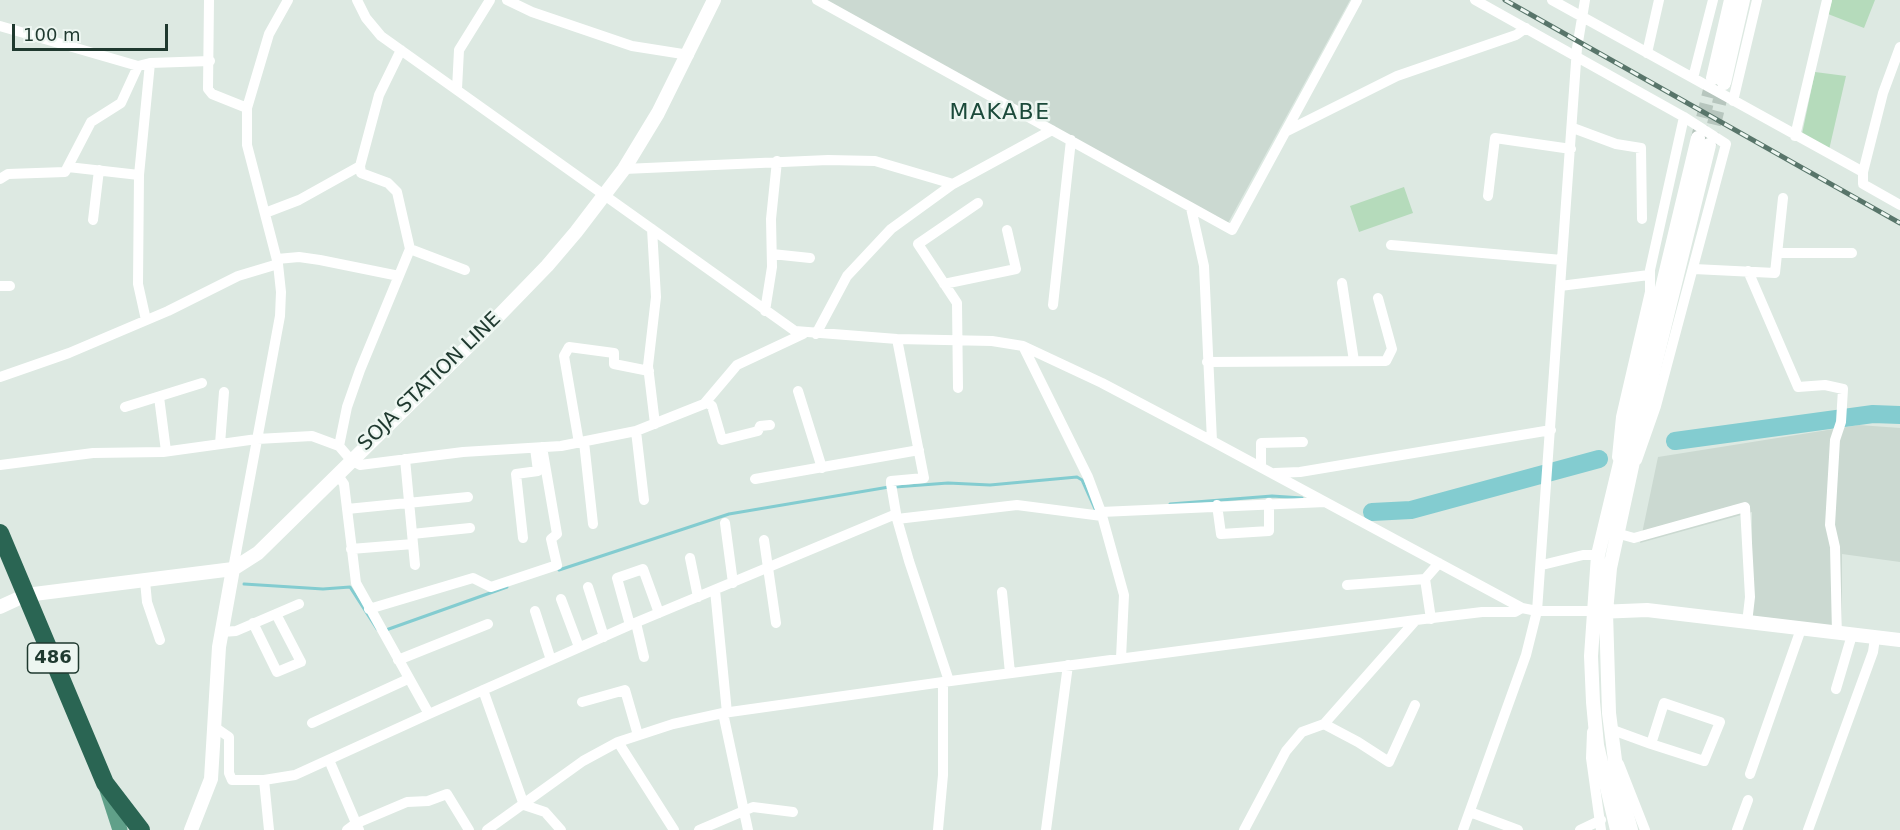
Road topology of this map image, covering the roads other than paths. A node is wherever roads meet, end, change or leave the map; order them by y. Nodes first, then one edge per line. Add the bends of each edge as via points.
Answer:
1 (209, 0) edge
2 (288, 0) edge
3 (357, 0) edge
4 (490, 0) edge
5 (507, 0) edge
6 (714, 0) edge
7 (817, 0) edge
8 (1356, 0) edge
9 (1475, 0) edge
10 (1552, 0) edge
11 (1585, 0) edge
12 (1659, 0) edge
13 (1713, 0) edge
14 (1731, 0) edge
15 (1743, 0) edge
16 (1757, 0) edge
17 (1827, 0) edge
18 (1582, 17) junction
19 (0, 26) edge
20 (1526, 28) junction
21 (1900, 47) edge
22 (401, 51) junction
23 (1647, 53) junction
24 (688, 55) junction
25 (1577, 58) junction
26 (210, 61) junction
27 (150, 63) junction
28 (138, 66) junction
29 (1693, 78) junction
30 (457, 89) junction
31 (1733, 101) junction
32 (247, 108) junction
33 (1684, 117) junction
34 (1573, 128) junction
35 (1052, 130) junction
36 (1284, 132) junction
37 (1795, 136) junction
38 (1071, 140) junction
39 (1704, 141) tunnel mouth
40 (1571, 149) junction
41 (777, 161) junction
42 (360, 166) junction
43 (68, 167) junction
44 (624, 169) junction
45 (99, 171) junction
46 (1863, 172) junction
47 (139, 175) junction
48 (0, 178) edge
49 (953, 184) junction
50 (605, 195) junction
51 (1488, 196) dead end
52 (1783, 198) dead end
53 (978, 203) dead end
54 (1900, 205) edge
55 (1191, 208) junction
56 (265, 213) junction
57 (1642, 219) dead end
58 (93, 220) dead end
59 (652, 229) junction
60 (1007, 230) dead end
61 (1391, 245) dead end
62 (410, 249) junction
63 (1777, 253) junction
64 (1852, 253) dead end
65 (772, 254) junction
66 (810, 258) dead end
67 (1562, 260) junction
68 (277, 261) junction
69 (1694, 269) junction
70 (465, 270) dead end
71 (1748, 271) junction
72 (1649, 275) junction
73 (399, 276) junction
74 (1342, 283) dead end
75 (944, 284) junction
76 (1560, 286) junction
77 (1378, 298) dead end
78 (1053, 305) dead end
79 (765, 311) junction
80 (146, 320) junction
81 (803, 334) junction
82 (816, 334) junction
83 (897, 339) junction
84 (956, 340) junction
85 (1023, 346) junction
86 (1354, 361) junction
87 (1207, 362) junction
88 (649, 371) junction
89 (0, 377) edge
90 (202, 383) dead end
91 (958, 388) dead end
92 (798, 391) dead end
93 (225, 392) dead end
94 (159, 397) junction
95 (706, 402) junction
96 (125, 407) dead end
97 (655, 424) junction
98 (771, 425) dead end
99 (1551, 430) junction
100 (636, 431) junction
101 (257, 439) junction
102 (1212, 441) junction
103 (581, 442) junction
104 (1303, 442) dead end
105 (220, 444) junction
106 (339, 446) junction
107 (539, 447) junction
108 (919, 450) junction
109 (166, 451) junction
110 (405, 459) junction
111 (351, 460) junction
112 (0, 465) edge
113 (1262, 466) junction
114 (822, 468) junction
115 (1624, 469) junction
116 (1274, 473) junction
117 (337, 474) junction
118 (755, 479) dead end
119 (468, 497) dead end
120 (644, 500) dead end
121 (1269, 502) junction
122 (1326, 502) junction
123 (409, 503) junction
124 (1217, 505) junction
125 (347, 509) junction
126 (1101, 514) junction
127 (896, 517) junction
128 (725, 523) dead end
129 (593, 524) dead end
130 (470, 528) dead end
131 (0, 533) edge
132 (1616, 534) junction
133 (523, 538) dead end
134 (412, 539) junction
135 (764, 540) dead end
136 (351, 549) junction
137 (1598, 555) junction
138 (690, 558) dead end
139 (1439, 563) junction
140 (415, 565) dead end
141 (1542, 565) junction
142 (768, 568) junction
143 (233, 569) junction
144 (1425, 579) junction
145 (145, 581) junction
146 (733, 583) junction
147 (1347, 585) dead end
148 (588, 587) dead end
149 (715, 590) junction
150 (1002, 592) dead end
151 (26, 595) junction
152 (698, 597) junction
153 (561, 599) dead end
154 (299, 604) dead end
155 (0, 607) edge
156 (1522, 608) junction
157 (369, 609) junction
158 (535, 610) dead end
159 (1537, 611) junction
160 (1599, 612) junction
161 (276, 614) junction
162 (659, 614) junction
163 (1431, 619) junction
164 (1416, 620) junction
165 (253, 623) junction
166 (776, 623) dead end
167 (1747, 623) junction
168 (489, 624) dead end
169 (633, 624) junction
170 (1801, 629) junction
171 (222, 632) junction
172 (1838, 633) junction
173 (1852, 635) junction
174 (604, 637) junction
175 (1875, 638) junction
176 (160, 640) dead end
177 (1900, 640) edge
178 (579, 647) junction
179 (644, 657) dead end
180 (1122, 658) junction
181 (398, 660) junction
182 (551, 660) junction
183 (1068, 665) junction
184 (1010, 673) junction
185 (408, 679) junction
186 (946, 681) junction
187 (1836, 689) dead end
188 (483, 690) junction
189 (582, 702) dead end
190 (1414, 705) dead end
191 (725, 713) junction
192 (429, 714) junction
193 (1595, 717) junction
194 (312, 723) dead end
195 (1324, 724) junction
196 (216, 728) junction
197 (1610, 729) junction
198 (638, 735) junction
199 (618, 742) junction
200 (1651, 744) junction
201 (1613, 750) junction
202 (329, 760) junction
203 (1750, 774) dead end
204 (264, 780) junction
205 (1748, 800) dead end
206 (524, 805) junction
207 (744, 810) junction
208 (793, 812) dead end
209 (1470, 812) junction
210 (130, 825) edge
211 (1601, 825) edge
212 (354, 828) edge
213 (194, 829) edge
214 (147, 830) edge
215 (269, 830) edge
216 (469, 830) edge
217 (487, 830) edge
218 (561, 830) edge
219 (674, 830) edge
220 (699, 830) edge
221 (748, 830) edge
222 (938, 830) edge
223 (1046, 830) edge
224 (1244, 830) edge
225 (1463, 830) edge
226 (1518, 830) edge
227 (1580, 830) edge
228 (1617, 830) edge
229 (1631, 830) edge
230 (1645, 830) edge
231 (1737, 830) edge
232 (1808, 830) edge

1 - 26 street
2 - 32 street via 269,34
3 - 22 street via 376,31
4 - 30 street via 466,33 459,50
5 - 24 street via 632,46
6 - 24 street, SOJA STATION LINE
7 - 35 street
8 - 36 street
9 - 20 street
10 - 18 street
11 - 18 street
12 - 23 street
13 - 29 street
14 - 15 street via 1719,80
16 - 31 street
17 - 37 street
18 - 23 street
18 - 25 street
19 - 28 street
20 - 25 street
20 - 36 street via 1516,35 1397,76
21 - 46 street via 1883,93
22 - 30 street
22 - 42 street via 379,95
23 - 29 street
24 - 44 street, SOJA STATION LINE
25 - 33 street
25 - 34 street
26 - 27 street
26 - 32 street via 208,89
27 - 28 street
27 - 47 street
28 - 43 street via 121,103 91,122
29 - 31 street
30 - 50 street
31 - 37 street
32 - 56 street via 247,145
33 - 69 street via 1726,144
33 - 72 street
34 - 40 street
34 - 57 street via 1616,144 1641,148
35 - 38 street
35 - 49 street
36 - 55 street via 1232,230
37 - 46 street
38 - 55 street
38 - 78 street
39 - 115 street
40 - 51 street via 1495,138
40 - 67 street
41 - 44 street
41 - 49 street via 874,162
41 - 65 street
42 - 56 street
42 - 62 street via 361,173 388,183 397,192
43 - 45 street
43 - 48 street via 61,174 8,174
44 - 50 street, SOJA STATION LINE
45 - 47 street
45 - 58 street
46 - 54 street via 1863,184
47 - 80 street via 138,284
49 - 82 street via 891,229 862,258 836,294
50 - 59 street
50 - 111 street, SOJA STATION LINE via 547,266
52 - 63 street
53 - 75 street via 918,244
55 - 87 street via 1204,266
56 - 68 street
59 - 79 street
59 - 88 street via 656,297
60 - 75 street via 1016,269
61 - 67 street
62 - 70 street
62 - 73 street
63 - 64 street
63 - 71 street via 1775,273
65 - 66 street
65 - 79 street
67 - 76 street
68 - 73 street via 299,257
68 - 80 street
68 - 101 street via 280,316
69 - 71 street
69 - 115 street via 1650,425
71 - 172 street via 1798,387 1843,389 1835,440 1830,525
72 - 76 street
72 - 115 street via 1650,292 1621,417
73 - 106 street via 347,406
74 - 86 street
75 - 84 street via 957,303
76 - 99 street
77 - 86 street via 1391,354 1386,361
79 - 81 street
80 - 89 street
81 - 82 street
81 - 95 street via 737,365
82 - 83 street
83 - 84 street
83 - 108 street
84 - 85 street via 1013,342
84 - 91 street
85 - 102 street
85 - 126 street via 1088,477
86 - 87 street
87 - 102 street
88 - 97 street
88 - 103 street via 614,364 614,353 569,347 564,356
90 - 94 street
92 - 114 street
93 - 105 street
94 - 96 street
94 - 109 street
95 - 97 street
95 - 98 street via 712,406 722,440
97 - 100 street
99 - 116 street via 1300,472
99 - 141 street
100 - 103 street
100 - 120 street
101 - 105 street
101 - 106 street via 312,436
101 - 143 street
102 - 113 street
103 - 107 street
103 - 129 street
104 - 113 street via 1261,443
105 - 109 street
106 - 111 street
107 - 110 street
107 - 133 street via 538,471 516,474
107 - 157 street via 557,534 550,538 557,565 491,587 473,578
108 - 114 street
108 - 127 street via 924,478 891,481
109 - 112 street via 93,453
110 - 111 street via 360,465
110 - 123 street
111 - 117 street, SOJA STATION LINE
113 - 116 street
114 - 118 street
115 - 132 street
115 - 137 street
116 - 122 street
117 - 125 street via 344,484
117 - 143 street, SOJA STATION LINE via 258,553
119 - 123 street
121 - 122 street
121 - 124 street
121 - 124 street via 1269,531 1240,533 1221,534
122 - 139 street
123 - 125 street
123 - 134 street
124 - 126 street
125 - 136 street
126 - 127 street via 1017,505
126 - 180 street via 1124,595
127 - 142 street
127 - 186 street
128 - 146 street
130 - 134 street
131 - 151 highway, 486
132 - 160 street
132 - 167 street via 1634,538 1745,507 1750,597
134 - 136 street
134 - 140 street
135 - 142 street
136 - 157 street via 356,583
137 - 141 street
137 - 160 street
138 - 152 street
139 - 144 street
139 - 156 street
141 - 159 street
142 - 146 street
142 - 166 street
143 - 145 street, SOJA STATION LINE
143 - 171 street
144 - 147 street
144 - 163 street
145 - 151 street, SOJA STATION LINE
145 - 176 street via 147,602
146 - 149 street
148 - 174 street
149 - 152 street
149 - 191 street
150 - 184 street
151 - 155 street, SOJA STATION LINE
151 - 210 highway, 486 via 105,783
152 - 162 street
153 - 178 street
154 - 161 street
156 - 159 street
156 - 163 street via 1515,612
157 - 181 street
158 - 182 street
159 - 160 street
159 - 209 street via 1526,655
160 - 167 street via 1647,610
160 - 193 street via 1591,656
160 - 197 street
161 - 165 street
161 - 165 street via 301,662 277,672
162 - 169 street
162 - 169 street via 643,569 617,578
163 - 164 street
164 - 180 street
164 - 195 street
165 - 171 street
167 - 170 street
168 - 181 street
169 - 174 street
169 - 179 street
170 - 172 street
170 - 203 street
171 - 196 street
172 - 173 street
173 - 175 street
173 - 187 street
174 - 178 street
175 - 177 street
175 - 232 street
178 - 182 street
180 - 183 street
181 - 185 street
182 - 188 street
183 - 184 street
183 - 223 street
184 - 186 street
185 - 192 street
185 - 194 street
186 - 191 street
186 - 222 street
188 - 192 street
188 - 206 street
189 - 198 street via 625,690
190 - 195 street via 1389,762
191 - 198 street
191 - 207 street
192 - 202 street
193 - 211 street via 1590,743
193 - 228 street via 1597,745
195 - 224 street via 1302,732 1286,751
196 - 204 street via 229,737 232,780
196 - 213 street via 213,768
197 - 200 street
197 - 201 street
198 - 199 street
199 - 206 street via 561,775
199 - 219 street
200 - 200 street via 1664,703 1720,722 1704,760
201 - 229 street
201 - 230 street
202 - 204 street via 295,775
202 - 212 street
204 - 215 street
205 - 231 street
206 - 217 street
206 - 218 street via 545,812
207 - 208 street via 753,807
207 - 220 street
207 - 221 street
209 - 225 street
209 - 226 street
210 - 214 street
211 - 227 street
212 - 216 street via 407,802 428,801 447,794

